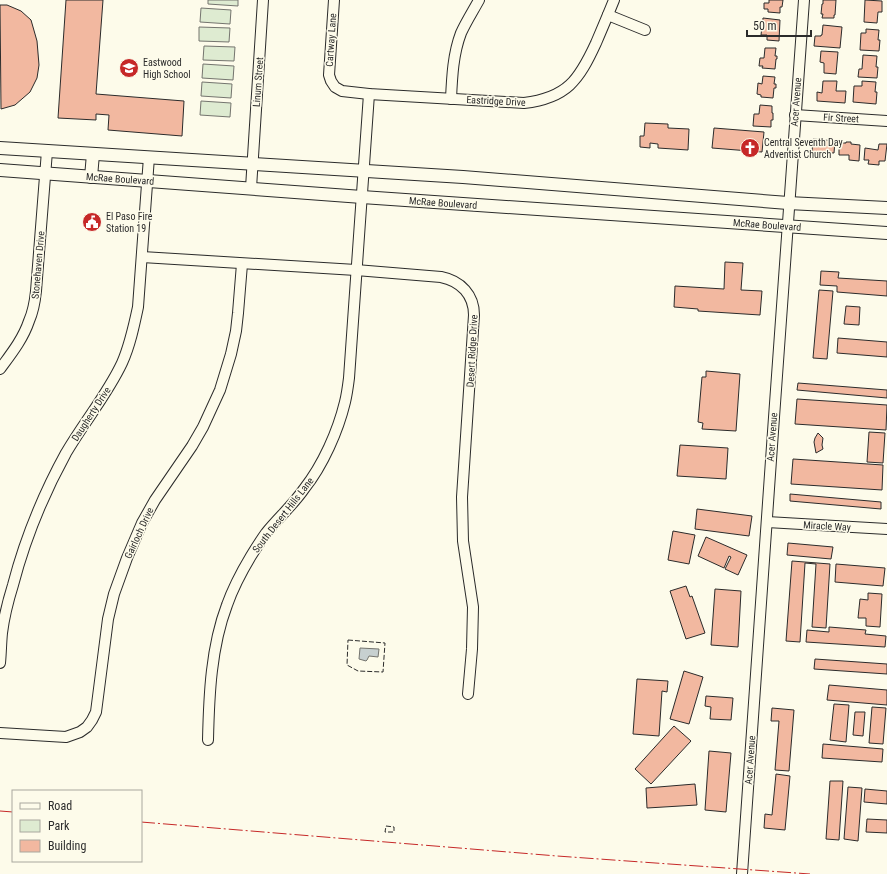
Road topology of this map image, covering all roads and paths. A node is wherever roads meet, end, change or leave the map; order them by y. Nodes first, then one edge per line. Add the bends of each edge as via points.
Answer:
1 (263, 0) edge
2 (334, 0) edge
3 (479, 0) edge
4 (614, 0) edge
5 (804, 0) edge
6 (608, 15) junction
7 (645, 30) dead end
8 (369, 94) junction
9 (451, 99) junction
10 (795, 115) junction
11 (887, 121) edge
12 (0, 148) edge
13 (47, 151) junction
14 (93, 154) junction
15 (149, 157) junction
16 (253, 164) junction
17 (0, 170) edge
18 (364, 171) junction
19 (46, 173) junction
20 (92, 176) junction
21 (147, 180) junction
22 (251, 188) junction
23 (362, 197) junction
24 (788, 203) junction
25 (887, 208) edge
26 (787, 227) junction
27 (887, 233) edge
28 (142, 257) junction
29 (242, 264) junction
30 (356, 270) junction
31 (0, 369) edge
32 (767, 522) junction
33 (887, 530) edge
34 (1, 632) edge
35 (0, 663) edge
36 (468, 694) dead end
37 (0, 732) edge
38 (208, 740) dead end
39 (742, 874) edge

1 - 16 street, Linum Street
2 - 8 street, Cartway Lane via 329,75 331,81 342,91
3 - 9 street via 457,46
4 - 6 street, Eastridge Drive
5 - 10 street, Acer Avenue
6 - 7 street
6 - 9 street, Eastridge Drive via 581,73 572,84 550,98 524,103
8 - 9 street, Eastridge Drive
8 - 18 street
10 - 11 street, Fir Street
10 - 24 street, Acer Avenue
12 - 13 main road
13 - 14 main road
13 - 19 street, Stonehaven Drive
14 - 15 main road
14 - 20 main road
15 - 16 main road
15 - 21 street, Daugherty Drive
16 - 18 main road
16 - 22 street, Linum Street
17 - 19 main road, McRae Boulevard
18 - 23 street, South Desert Hills Lane
18 - 24 main road
19 - 20 main road, McRae Boulevard
19 - 31 street, Stonehaven Drive via 35,303 26,329
20 - 21 main road, McRae Boulevard
21 - 22 main road, McRae Boulevard
21 - 28 street, Daugherty Drive
22 - 23 main road, McRae Boulevard
23 - 26 main road, McRae Boulevard
23 - 30 street, South Desert Hills Lane
24 - 25 main road
24 - 26 street, Acer Avenue
26 - 27 main road, McRae Boulevard
26 - 32 street, Acer Avenue
28 - 29 street, Desert Ridge Drive
28 - 34 street, Daugherty Drive via 138,307 128,350 115,377 65,454 41,502 16,570
29 - 30 street, Desert Ridge Drive
29 - 37 street, Gairloch Drive via 236,331 220,390 192,446 142,523 114,594 108,619 96,712 87,727 66,736
30 - 36 street, Desert Ridge Drive via 447,278 462,286 472,301 474,315 462,497 463,541 473,607
30 - 38 street, South Desert Hills Lane via 349,378 338,426 306,488 267,532 251,556 226,605 214,656
32 - 33 street, Miracle Way
32 - 39 street, Acer Avenue
34 - 35 street, Daugherty Drive

